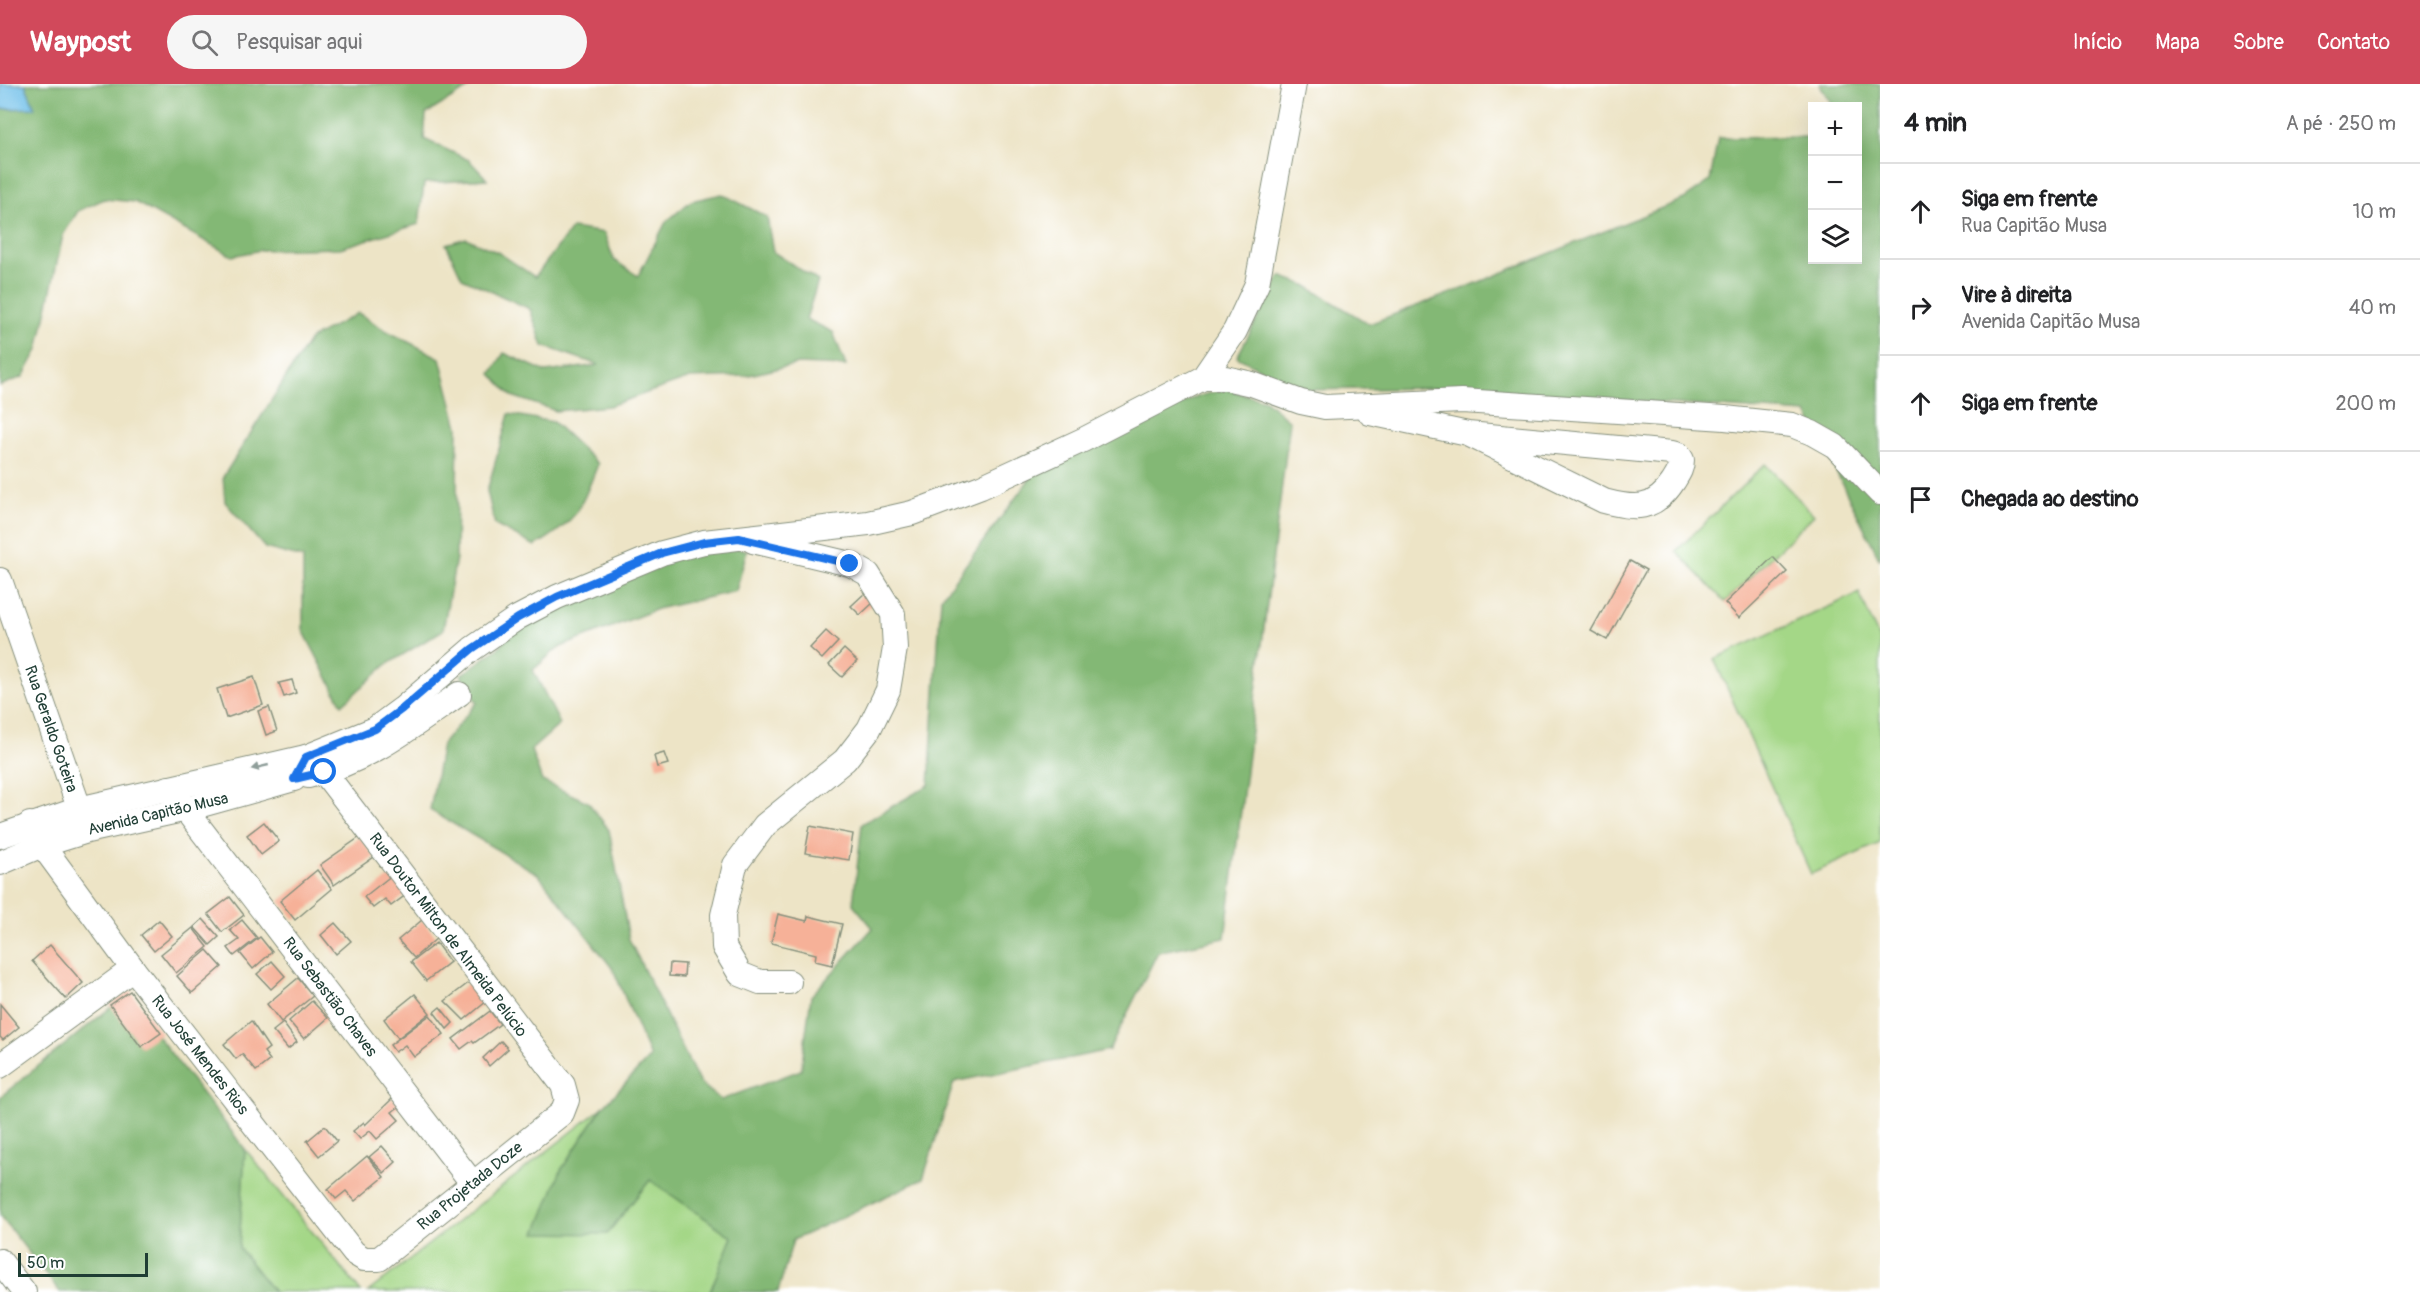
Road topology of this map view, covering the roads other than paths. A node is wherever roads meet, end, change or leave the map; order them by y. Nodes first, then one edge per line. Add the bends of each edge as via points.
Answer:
1 (1294, 84) edge
2 (1203, 378) junction
3 (1346, 407) junction
4 (1468, 434) junction
5 (1880, 493) edge
6 (739, 538) junction
7 (0, 580) edge
8 (459, 694) dead end
9 (315, 765) junction
10 (169, 788) junction
11 (187, 809) junction
12 (83, 820) junction
13 (30, 824) junction
14 (0, 836) edge
15 (42, 845) junction
16 (0, 863) edge
17 (133, 969) junction
18 (789, 982) dead end
19 (0, 1066) edge
20 (567, 1100) joint
21 (473, 1184) junction
22 (364, 1259) joint
23 (0, 1261) edge
24 (24, 1292) edge

1 - 2 street via 1257,284 1235,331
2 - 3 street via 1225,378 1301,402
2 - 6 street, Avenida Capitão Musa via 981,487 912,513 868,523
3 - 4 street
3 - 5 street via 1462,401 1792,425 1835,446
4 - 4 street via 1604,501 1624,507 1653,503 1665,494 1682,468 1679,455 1672,453
6 - 9 street, Avenida Capitão Musa via 662,553 557,597 472,649 375,729
6 - 18 street via 850,564 868,574 893,614 895,648 888,690 869,729 845,760 765,825 735,865 723,915 724,947 740,974 760,982
7 - 12 street, Rua Geraldo Goteira
8 - 9 street via 365,757
9 -> 10 street, Avenida Capitão Musa
9 - 11 street, Avenida Capitão Musa via 294,779
9 - 20 street, Rua Doutor Milton de Almeida Pelúcio via 563,1085
10 - 11 street, Rua Sebastião Chaves
10 - 12 street, Avenida Capitão Musa
11 - 12 street, Avenida Capitão Musa
11 - 21 street, Rua Sebastião Chaves
12 - 13 street, Avenida Capitão Musa
12 - 15 street, Avenida Capitão Musa
13 - 14 street, Avenida Capitão Musa
13 - 15 street, Rua José Mendes Rios
15 - 16 street, Avenida Capitão Musa
15 - 17 street, Rua José Mendes Rios
17 - 19 street
17 - 22 street, Rua José Mendes Rios via 354,1253
20 - 21 street, Rua Projetada Doze via 562,1113
21 - 22 street, Rua Projetada Doze via 379,1258
23 - 24 street

